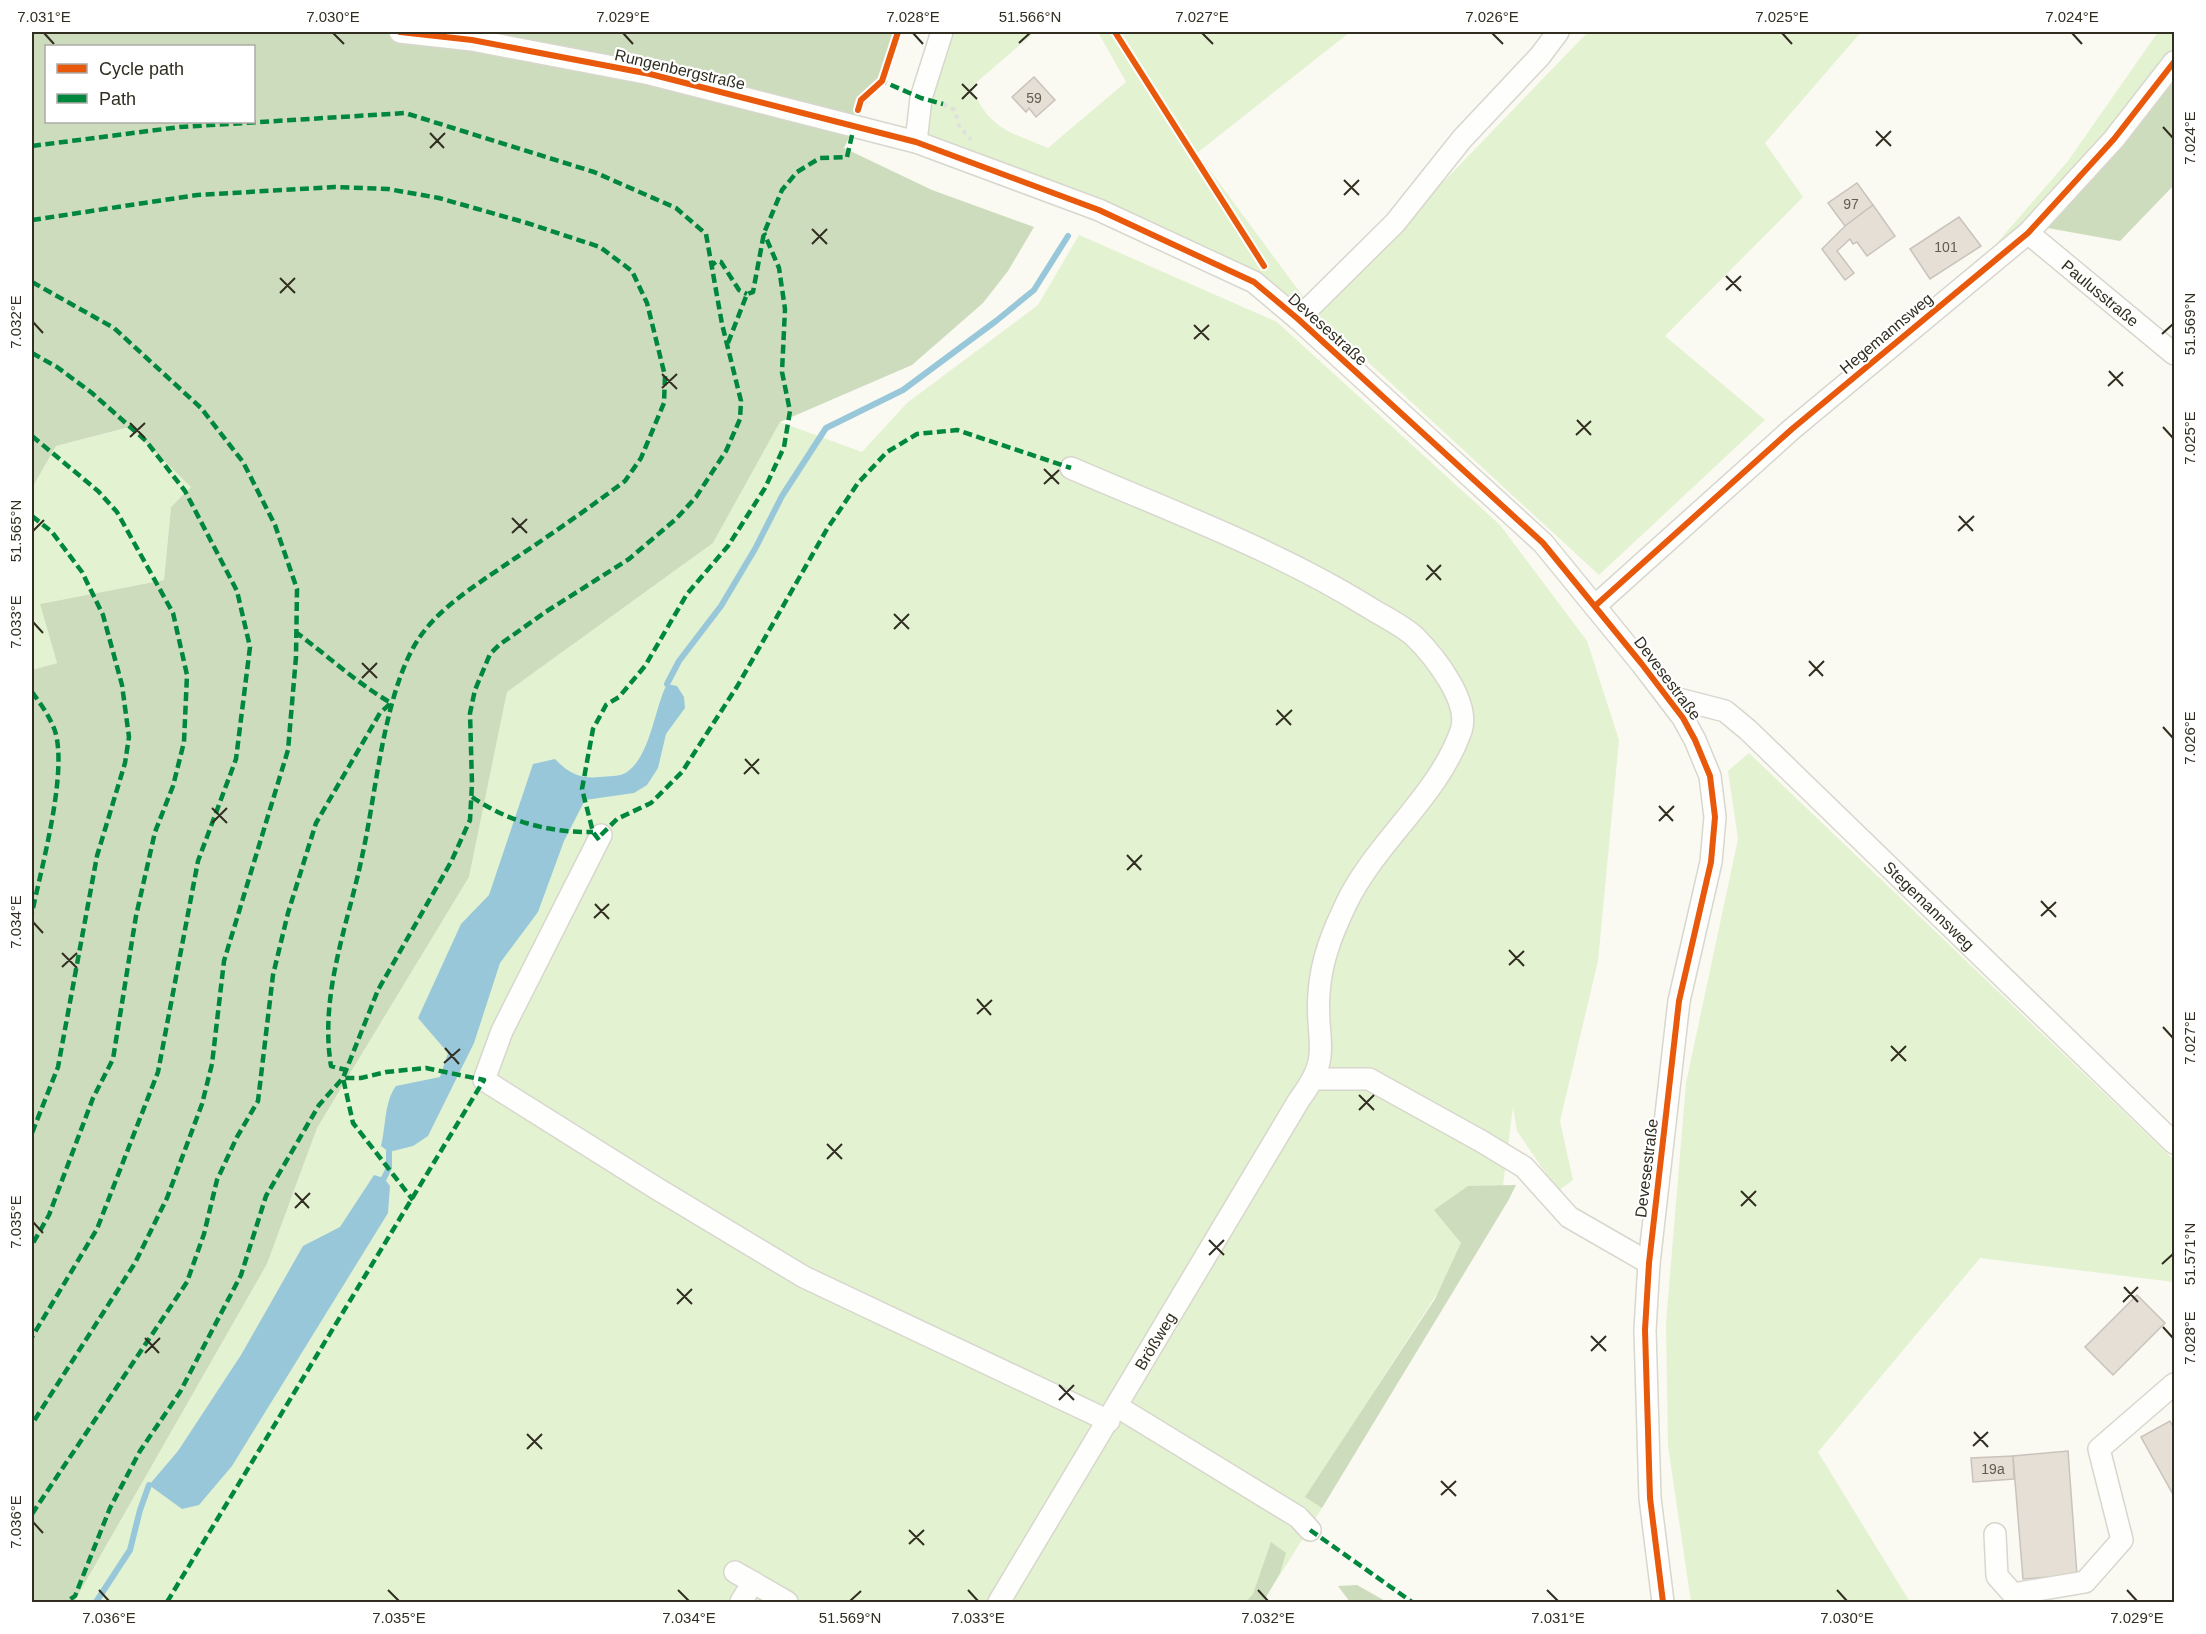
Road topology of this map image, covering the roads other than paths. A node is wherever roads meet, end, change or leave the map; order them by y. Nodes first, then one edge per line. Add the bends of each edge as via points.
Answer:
1 (400, 32) edge
2 (942, 32) edge
3 (1558, 32) edge
4 (2175, 62) edge
5 (916, 142) junction
6 (2028, 233) junction
7 (1298, 319) junction
8 (2175, 354) edge
9 (1071, 468) dead end
10 (1595, 606) junction
11 (1667, 696) junction
12 (601, 835) dead end
13 (1315, 1079) junction
14 (2175, 1143) edge
15 (1649, 1263) junction
16 (2175, 1384) edge
17 (1114, 1414) junction
18 (1310, 1530) dead end
19 (1995, 1534) dead end
20 (741, 1602) edge
21 (787, 1602) edge
22 (999, 1602) edge
23 (1663, 1602) edge

1 - 5 street, Rungenbergstraße via 472,40 650,74
2 - 5 street via 921,98
3 - 7 street via 1462,139 1395,223
4 - 6 street, Hegemannsweg via 2114,139
5 - 7 street, Devesestraße via 1099,210 1202,257 1254,282
6 - 8 street, Paulusstraße
6 - 10 street, Hegemannsweg via 1792,429
7 - 10 street, Devesestraße via 1543,543
9 - 13 street via 1317,576 1413,635 1442,668 1460,703 1462,729 1442,770 1351,895 1329,940 1319,992 1321,1059
10 - 11 street, Devesestraße
11 - 14 street, Stegemannsweg via 1725,711 1748,730
11 - 15 street, Devesestraße via 1695,740 1710,776 1714,817 1711,862 1679,1001
12 - 17 street via 502,1031 484,1080 804,1277
13 - 15 street via 1369,1079 1524,1167 1569,1217
13 - 17 street, Brößweg
15 - 23 street, Devesestraße via 1645,1330 1650,1498
16 - 19 street via 2099,1449 2122,1540 2085,1582 2013,1594 1997,1576
17 - 18 street via 1298,1517
17 - 22 street, Brößweg
20 - 21 street via 744,1577

